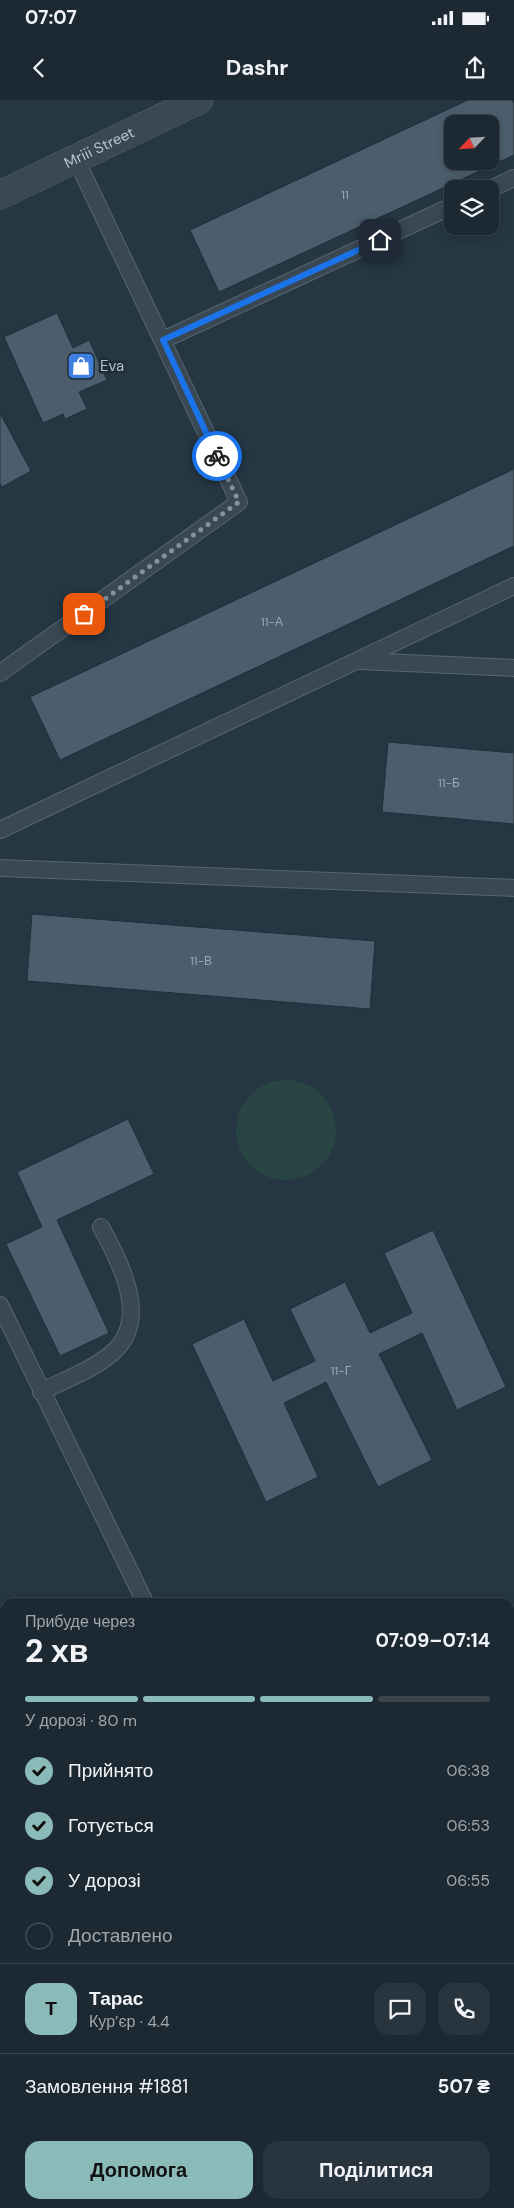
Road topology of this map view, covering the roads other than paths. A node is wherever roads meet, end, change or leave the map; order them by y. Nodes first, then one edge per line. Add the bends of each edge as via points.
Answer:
1 (198, 100) edge
2 (76, 159) junction
3 (514, 178) edge
4 (499, 185) edge
5 (0, 195) edge
6 (444, 210) edge
7 (163, 340) junction
8 (514, 586) edge
9 (359, 660) junction
10 (514, 668) edge
11 (0, 673) edge
12 (0, 830) edge
13 (0, 868) edge
14 (514, 888) edge
15 (102, 1227) dead end
16 (0, 1305) edge
17 (41, 1392) junction
18 (143, 1598) edge

1 - 2 street, Mriii Street
2 - 5 street, Mriii Street
2 - 7 lane
3 - 4 lane
6 - 7 lane
7 - 11 lane via 239,502
8 - 9 lane
9 - 10 lane
9 - 12 lane
13 - 14 lane
15 - 17 lane via 124,1272 129,1293 130,1319 124,1338 112,1353
16 - 17 lane
17 - 18 lane

